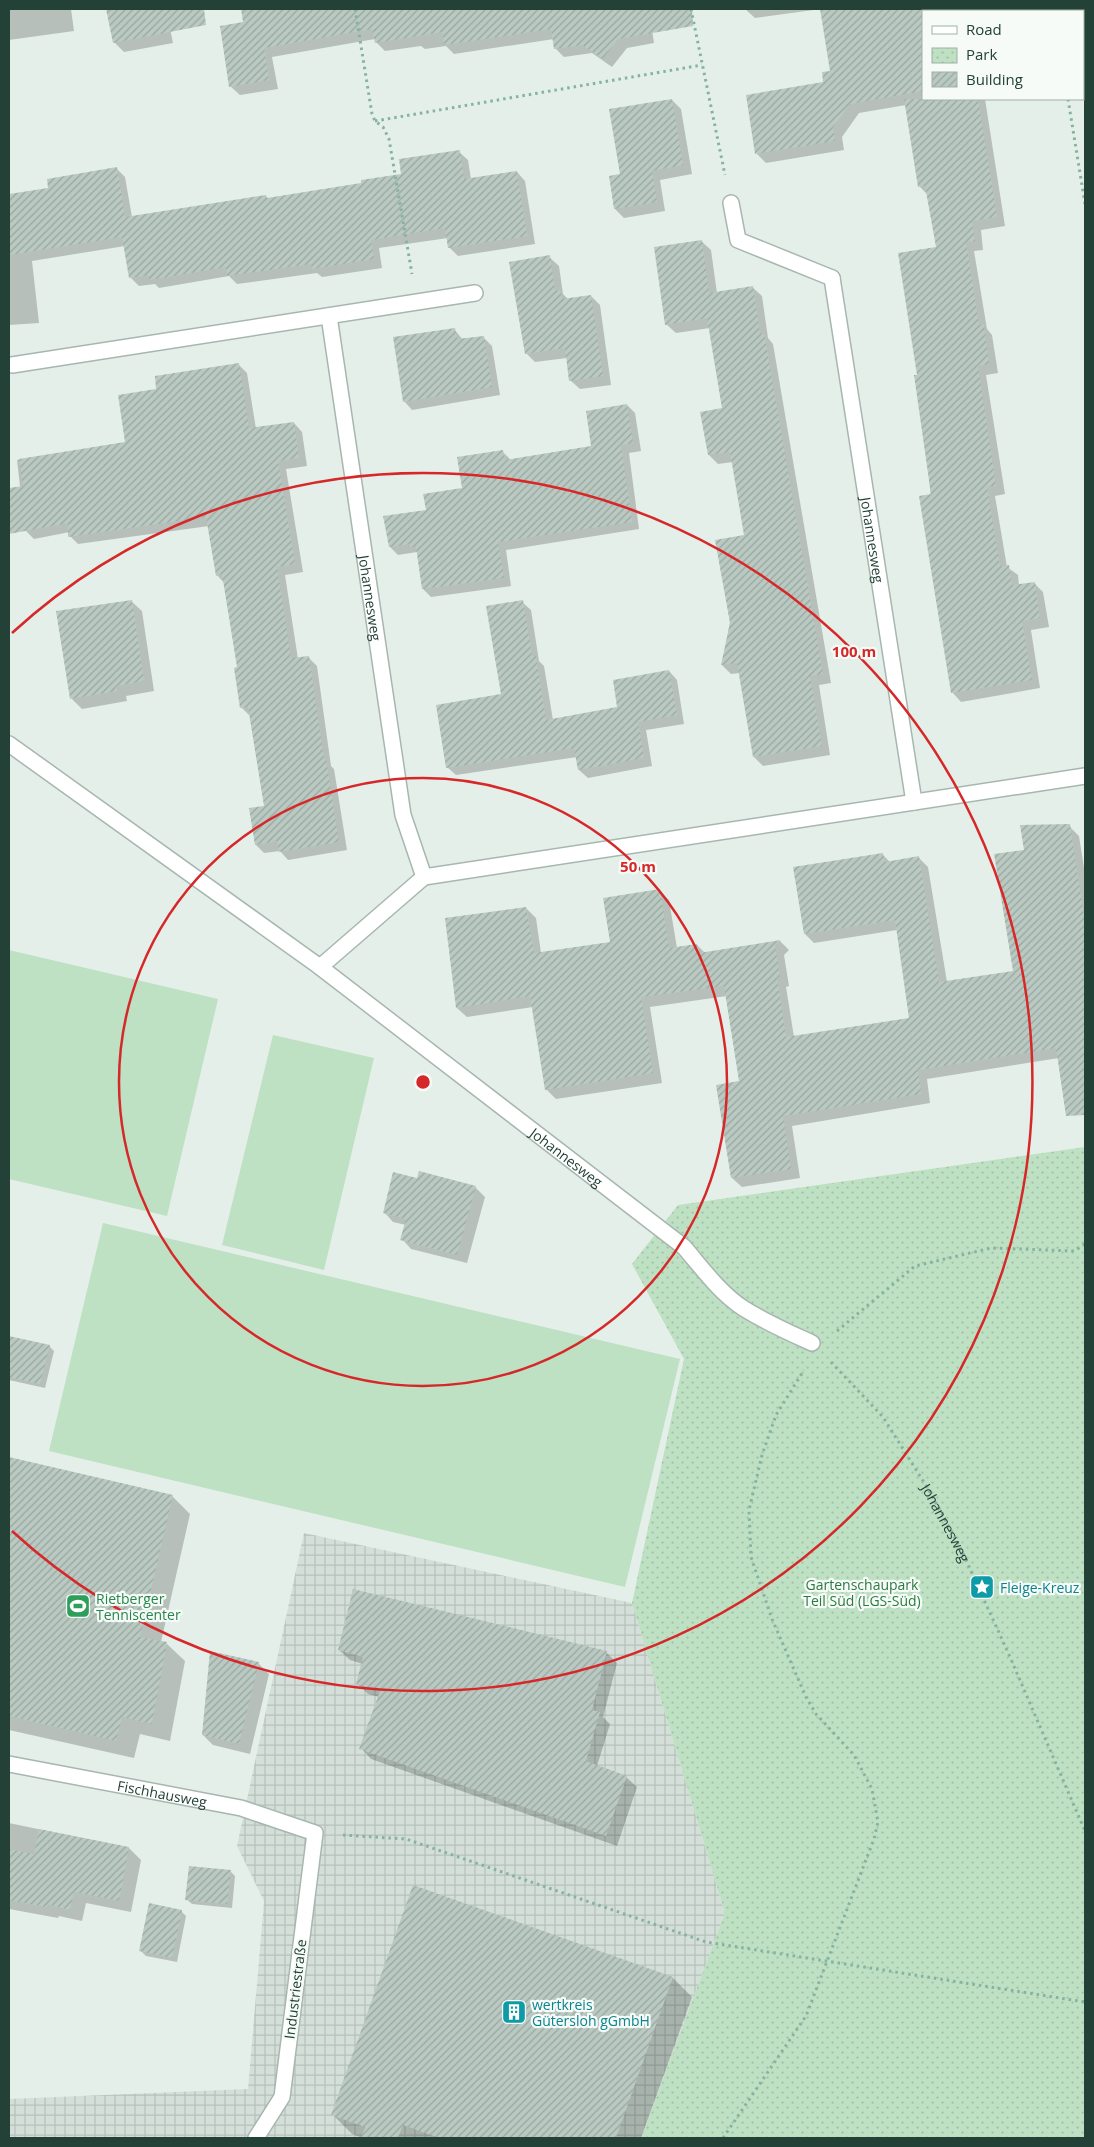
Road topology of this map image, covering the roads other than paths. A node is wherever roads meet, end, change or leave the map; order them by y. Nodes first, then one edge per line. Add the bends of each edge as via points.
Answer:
1 (731, 203) road end
2 (475, 293) dead end
3 (329, 316) junction
4 (12, 365) dead end
5 (9, 744) edge
6 (1085, 776) edge
7 (914, 802) junction
8 (424, 877) junction
9 (320, 968) junction
10 (812, 1343) dead end
11 (9, 1764) edge
12 (315, 1833) joint
13 (256, 2138) edge

1 - 7 street, Johannesweg via 738,240 832,278
2 - 3 street
3 - 4 street
3 - 8 street, Johannesweg via 403,815
5 - 9 street, Johannesweg
6 - 7 street
7 - 8 street
8 - 9 street
9 - 10 street, Johannesweg via 684,1247 741,1307
11 - 12 street, Fischhausweg via 241,1808
12 - 13 street, Industriestraße via 282,2097

